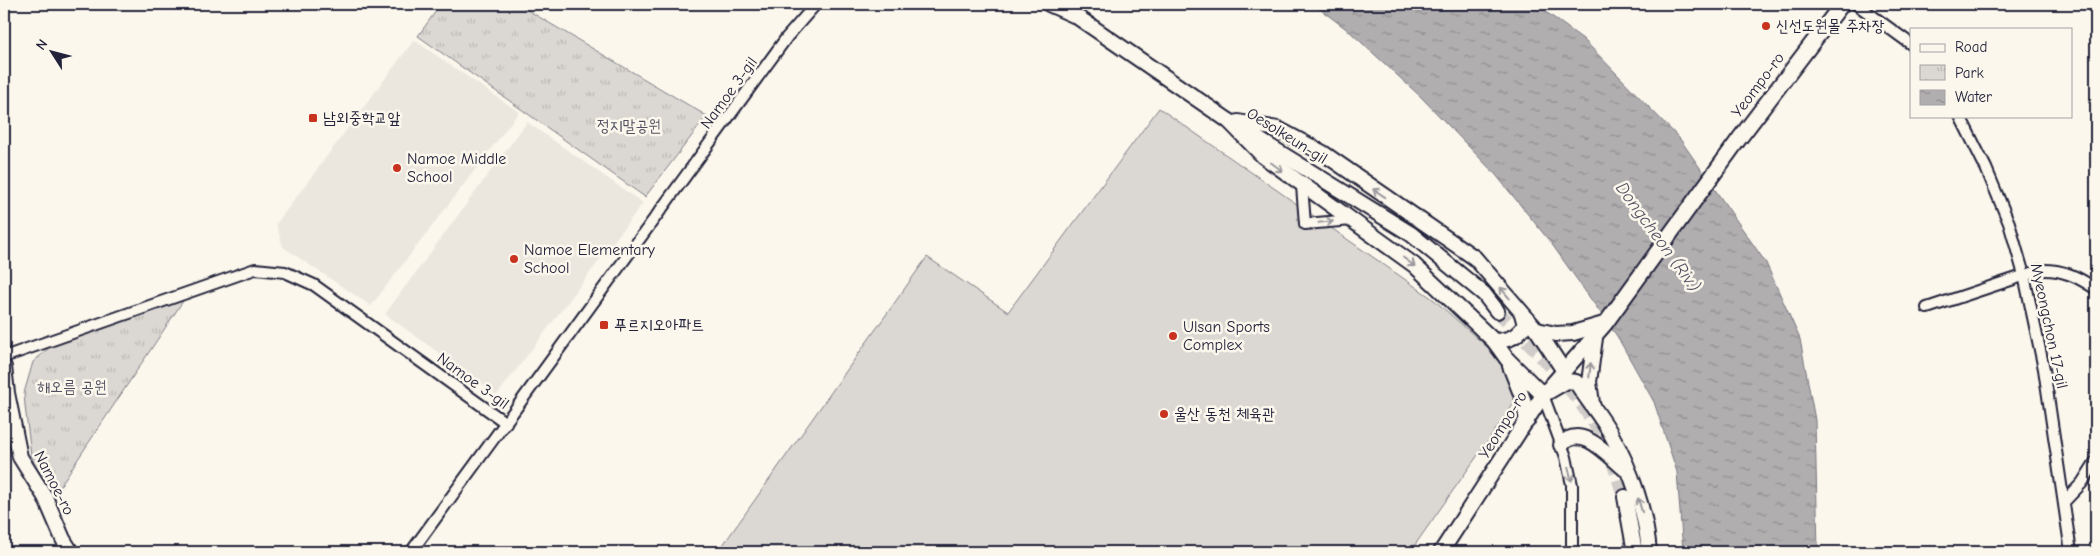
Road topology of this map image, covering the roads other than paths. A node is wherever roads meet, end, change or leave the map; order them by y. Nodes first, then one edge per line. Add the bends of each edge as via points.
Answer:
1 (816, 4) edge
2 (1049, 4) edge
3 (1842, 4) edge
4 (1856, 4) edge
5 (1910, 43) edge
6 (1961, 118) edge
7 (1230, 121) junction
8 (1302, 186) junction
9 (1352, 220) junction
10 (2024, 275) junction
11 (2096, 289) edge
12 (1927, 308) dead end
13 (1497, 311) tunnel mouth
14 (1522, 314) junction
15 (1601, 328) junction
16 (1537, 330) junction
17 (1494, 341) junction
18 (4, 357) edge
19 (1506, 359) junction
20 (4, 367) edge
21 (1564, 371) junction
22 (1543, 395) junction
23 (1593, 408) junction
24 (1527, 421) junction
25 (506, 423) junction
26 (1561, 445) junction
27 (2096, 461) edge
28 (1628, 471) junction
29 (1625, 497) tunnel mouth
30 (2064, 502) junction
31 (71, 552) edge
32 (411, 552) edge
33 (1441, 552) edge
34 (1572, 552) edge
35 (1635, 552) edge
36 (1649, 552) edge
37 (2072, 552) edge

1 - 25 street, Namoe 3-gil via 787,37
2 - 7 main road, Oesolkeun-gil via 1076,16
3 - 15 main road, Yeompo-ro
4 - 5 street
6 - 10 street, Myeongchon 17-gil via 2009,223
7 -> 8 main road via 1263,156
7 - 13 main road, Oesolkeun-gil via 1410,234 1484,294
14 -> 7 main road via 1475,258 1323,153 1278,129
8 - 9 main road
8 -> 9 street via 1305,224
9 -> 17 main road via 1414,265
10 - 11 street via 2055,269 2068,272
10 - 12 street
10 - 30 street, Myeongchon 17-gil via 2044,369
14 - 16 main road
14 - 17 main road via 1525,325 1519,334 1510,340
15 - 16 main road via 1556,334
15 - 21 main road, Yeompo-ro
23 -> 15 main road via 1589,382 1592,356
16 - 21 main road
17 - 19 main road
18 - 25 street, Namoe 3-gil via 255,269 285,272 314,285
19 - 22 main road
19 - 24 main road via 1523,399
20 - 31 main road, Namoe-ro via 6,393 20,457 45,497
21 - 22 main road, Yeompo-ro
22 - 23 main road via 1572,380
22 - 24 main road, Yeompo-ro
22 - 26 street
23 - 28 main road via 1611,434
24 - 33 main road, Yeompo-ro
25 - 32 street
26 - 28 main road via 1573,437 1586,439
26 -> 34 street via 1572,485
27 - 30 street
36 -> 28 main road via 1640,504
29 - 35 main road
30 - 37 street, Myeongchon 17-gil

